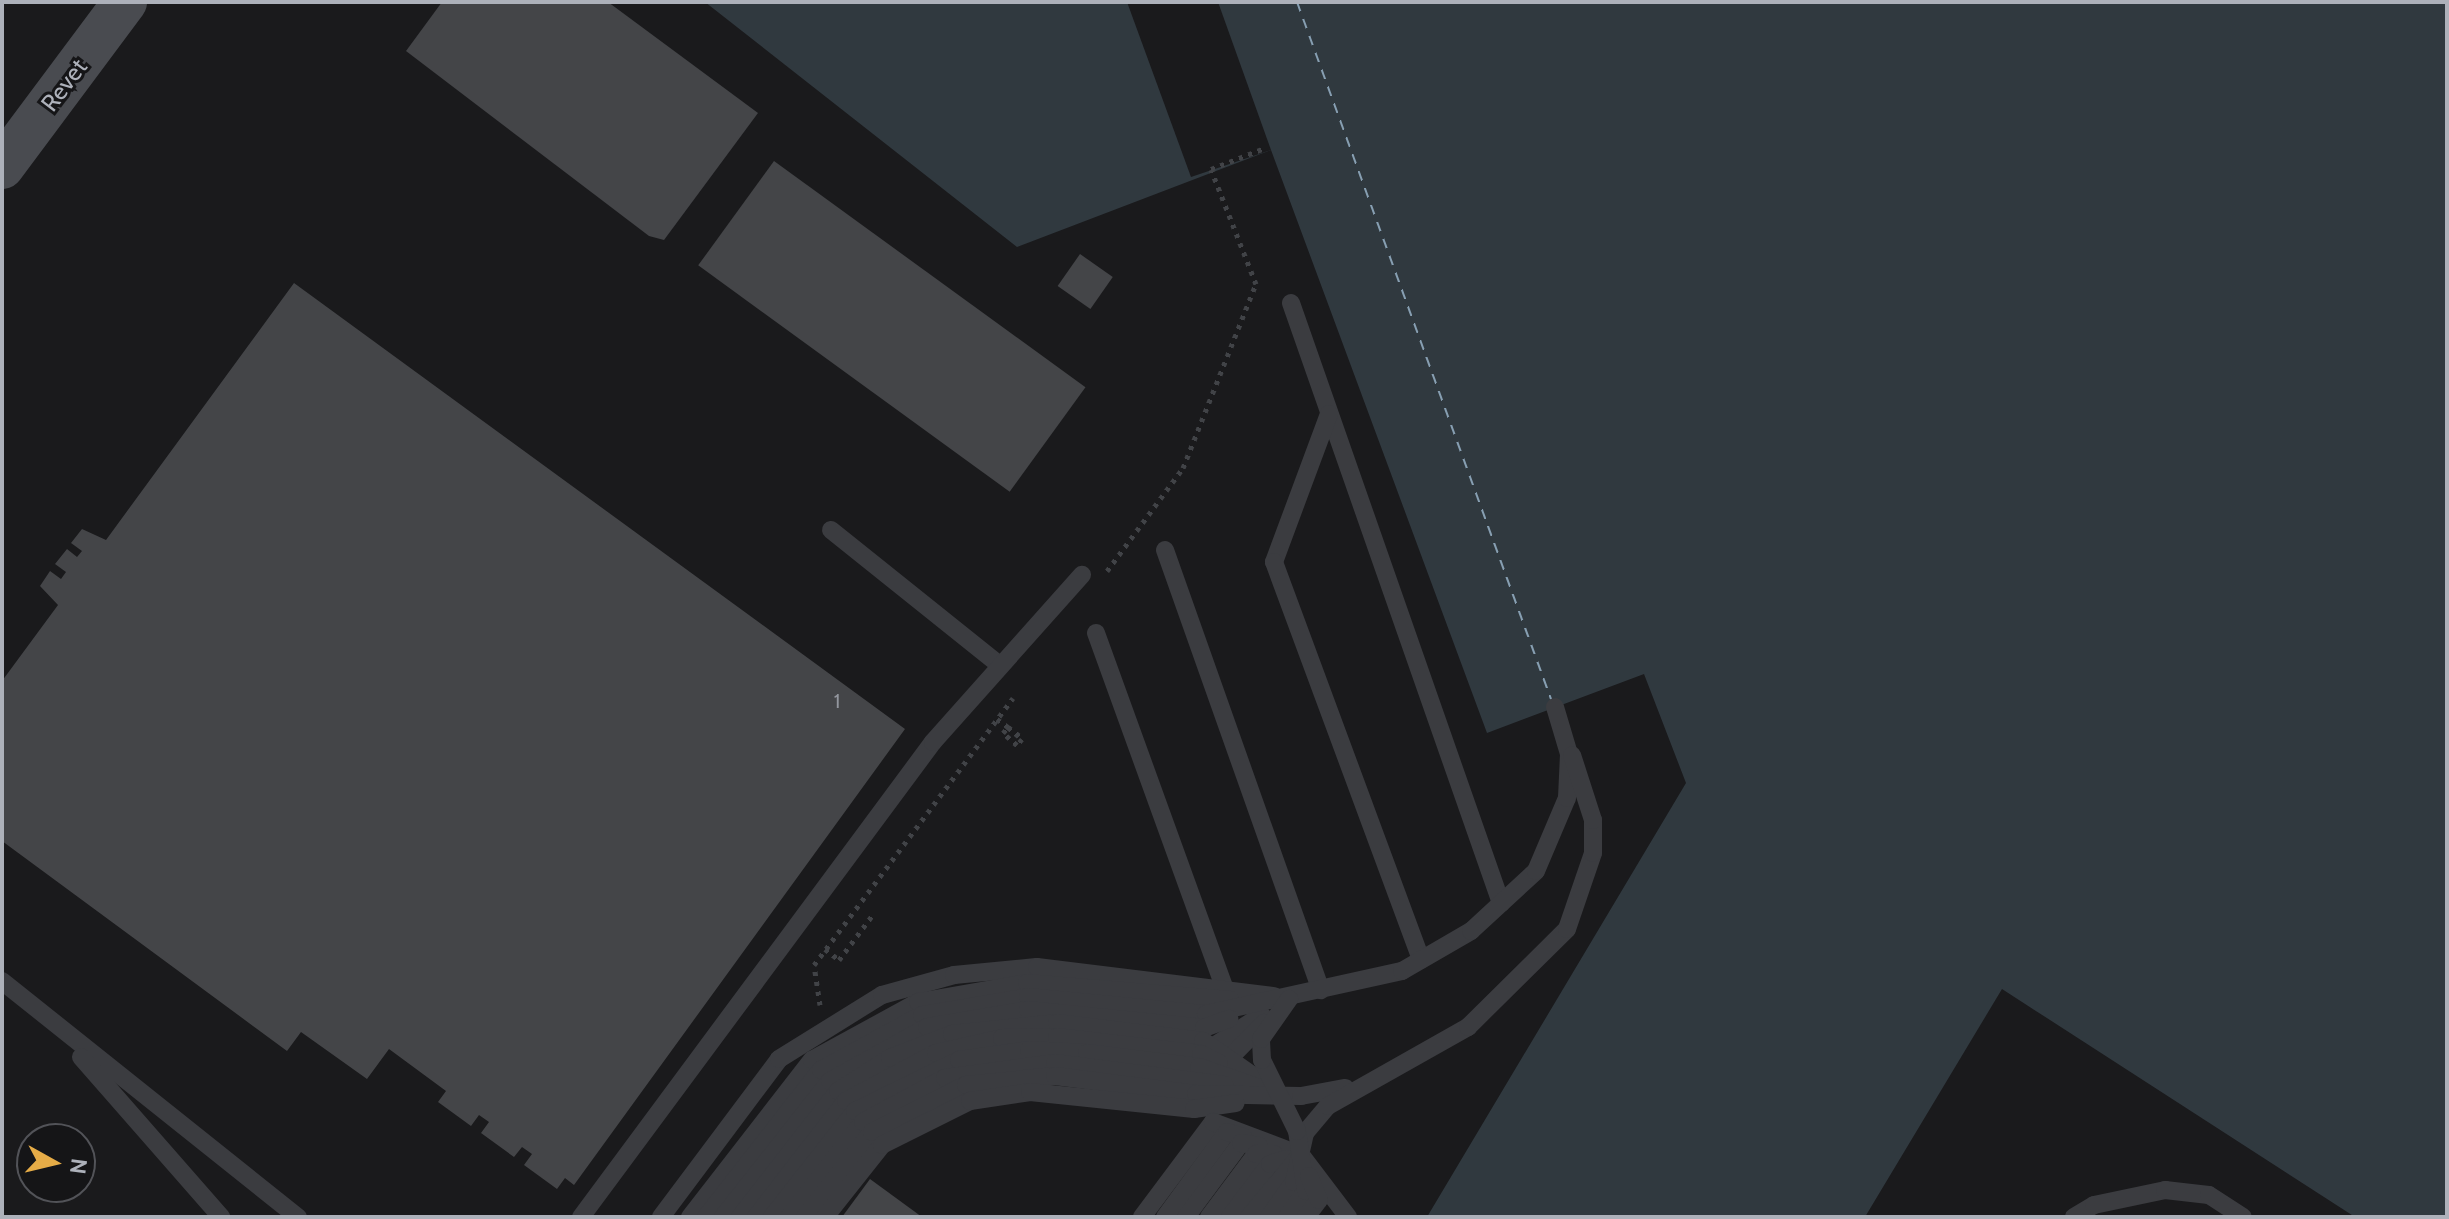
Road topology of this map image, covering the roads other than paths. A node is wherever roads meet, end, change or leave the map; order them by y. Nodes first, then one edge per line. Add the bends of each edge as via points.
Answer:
1 (125, 2) edge
2 (2, 167) edge
3 (1291, 303) dead end
4 (1329, 414) junction
5 (831, 530) dead end
6 (1165, 550) dead end
7 (1082, 575) dead end
8 (1096, 633) dead end
9 (998, 664) junction
10 (1501, 903) junction
11 (1421, 960) junction
12 (2, 982) edge
13 (1225, 989) junction
14 (1321, 990) junction
15 (1289, 999) junction
16 (1219, 1047) junction
17 (1390, 1074) junction
18 (1283, 1096) junction
19 (1301, 1155) junction
20 (221, 1217) edge
21 (298, 1217) edge
22 (581, 1217) edge
23 (661, 1217) edge
24 (690, 1217) edge
25 (706, 1217) edge
26 (723, 1217) edge
27 (740, 1217) edge
28 (756, 1217) edge
29 (772, 1217) edge
30 (789, 1217) edge
31 (805, 1217) edge
32 (825, 1217) edge
33 (1142, 1217) edge
34 (1165, 1217) edge
35 (1186, 1217) edge
36 (1209, 1217) edge
37 (1230, 1217) edge
38 (1249, 1217) edge
39 (1269, 1217) edge
40 (1287, 1217) edge
41 (1306, 1217) edge
42 (1325, 1217) edge
43 (1345, 1217) edge
44 (2074, 1217) edge
45 (2243, 1217) edge

1 - 2 street, Revet
3 - 4 lane
4 - 10 lane
4 - 11 lane via 1274,562
5 - 9 lane
6 - 14 lane
7 - 9 lane
8 - 13 lane
9 - 22 lane
10 - 11 lane
10 - 17 lane via 1536,871 1567,798 1569,754 1555,707 1593,820 1593,853 1567,929 1468,1027
11 - 14 lane
12 - 20 lane via 126,1101
12 - 21 lane
13 - 15 lane
13 - 23 lane via 1037,967 954,975 882,995 779,1059
14 - 15 lane
15 - 16 lane
15 - 16 lane
15 - 18 lane via 1261,1039 1262,1060
16 - 18 lane
16 - 18 lane
16 - 18 lane
16 - 24 lane via 1027,983 918,1002 812,1060
16 - 25 lane via 1028,997 922,1015 821,1070
16 - 26 lane via 1028,1010 927,1027 830,1081
16 - 27 lane via 1057,1023 1001,1025 932,1040 838,1091
16 - 28 lane via 1029,1036 936,1053 846,1101
16 - 29 lane via 1056,1050 941,1065 855,1111
16 - 30 lane via 1029,1063 945,1078 863,1122
16 - 31 lane via 950,1090 872,1132
17 - 18 lane via 1326,1094
17 - 19 lane via 1328,1106 1305,1133
18 - 19 lane
18 - 32 lane via 1194,1109 1054,1093 970,1101 882,1145
19 - 33 lane via 1213,1122
19 - 34 lane via 1227,1132
19 - 35 lane via 1241,1143
19 - 36 lane via 1256,1154
19 - 37 lane via 1270,1164
19 - 38 lane
19 - 39 lane via 1294,1182
19 - 40 lane via 1306,1191
19 - 41 lane via 1319,1200
19 - 42 lane via 1331,1209
19 - 43 lane
44 - 45 lane via 2094,1205 2165,1190 2209,1195

